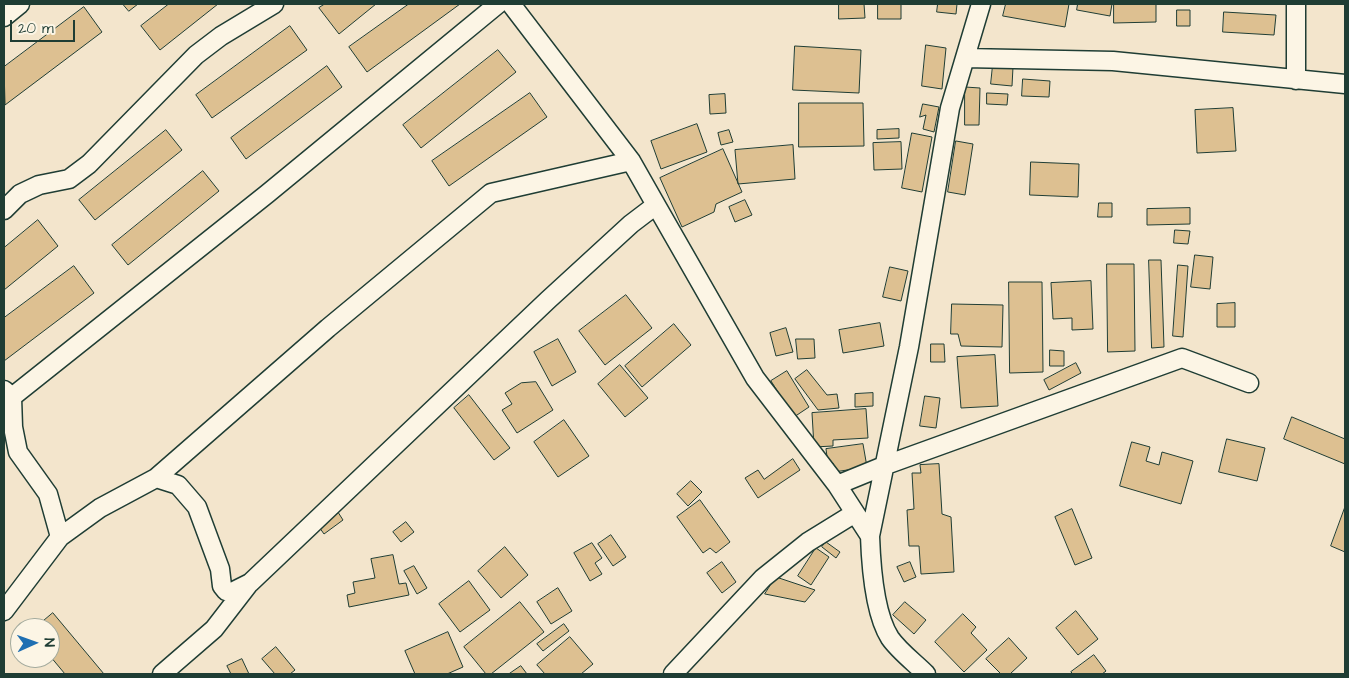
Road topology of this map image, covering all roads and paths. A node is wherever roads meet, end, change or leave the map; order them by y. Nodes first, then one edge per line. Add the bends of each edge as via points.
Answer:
1 (20, 4) edge
2 (274, 4) edge
3 (498, 4) edge
4 (511, 4) edge
5 (981, 4) edge
6 (1296, 4) edge
7 (4, 17) edge
8 (965, 58) junction
9 (1296, 80) junction
10 (1345, 84) edge
11 (631, 161) junction
12 (656, 205) junction
13 (4, 210) edge
14 (1249, 383) dead end
15 (8, 394) edge
16 (886, 464) junction
17 (156, 478) junction
18 (837, 484) junction
19 (856, 513) junction
20 (870, 536) junction
21 (60, 537) junction
22 (250, 583) junction
23 (4, 611) edge
24 (162, 674) edge
25 (673, 674) edge
26 (926, 674) edge

1 - 7 street
2 - 13 street via 221,36 196,56 89,164 68,179 39,185 20,194
3 - 15 street via 259,200
4 - 11 street
5 - 8 street
6 - 9 street
8 - 9 street via 1113,62
8 - 16 street via 950,108
9 - 10 street
11 - 12 street
11 - 17 street via 491,193 328,328
12 - 18 street via 755,378
12 - 22 street via 548,300
14 - 16 street via 1182,358
15 - 21 street via 18,452 48,494
16 - 18 street
16 - 20 street
17 - 21 street via 100,508
17 - 22 street via 178,485 197,506 226,591 232,592
18 - 19 street
19 - 20 street
19 - 25 street via 808,542 763,578
20 - 26 street via 878,604 890,638
21 - 23 street
22 - 24 street via 214,629

